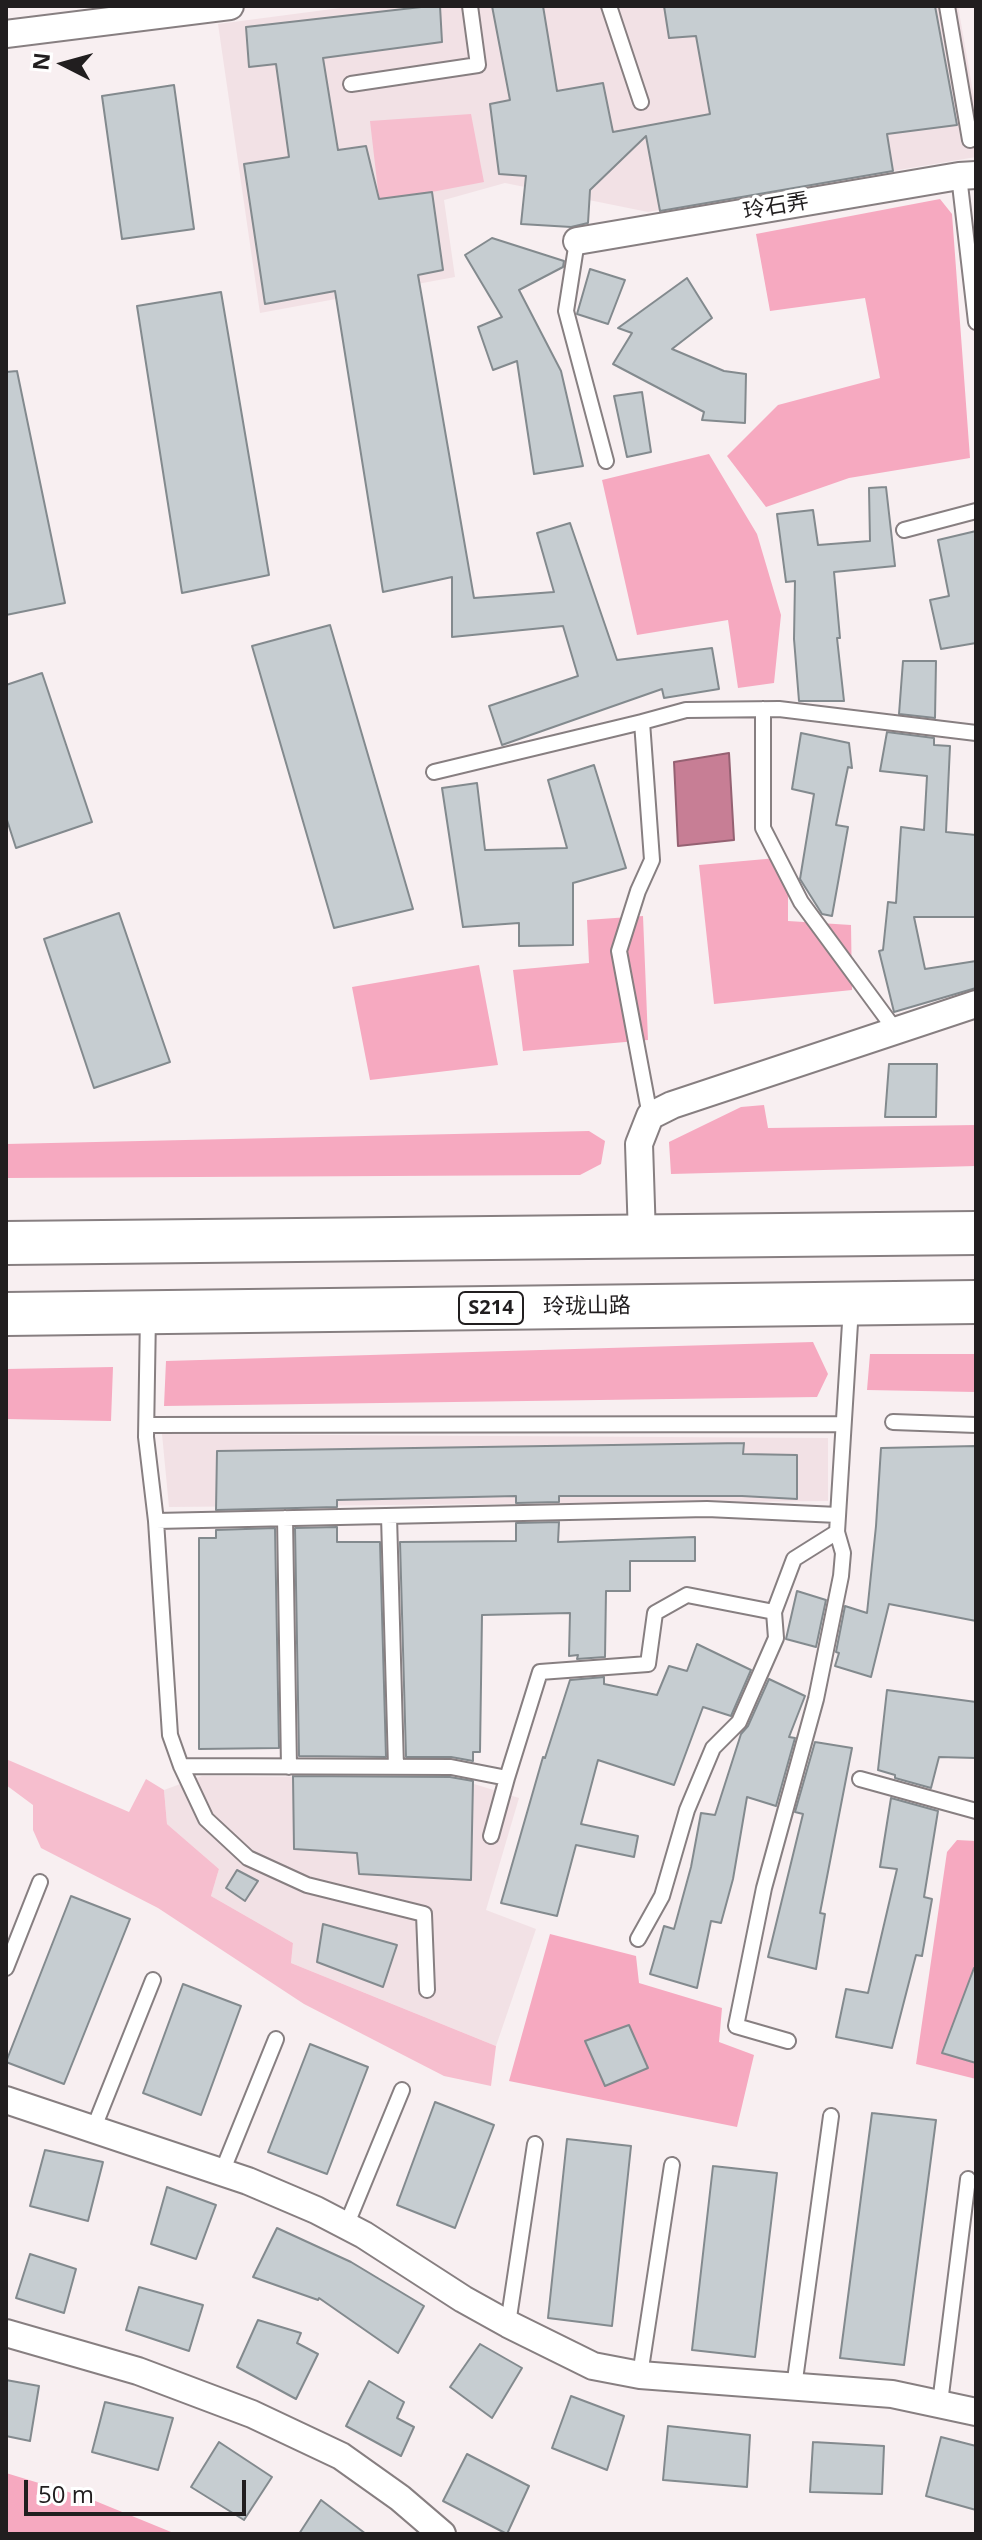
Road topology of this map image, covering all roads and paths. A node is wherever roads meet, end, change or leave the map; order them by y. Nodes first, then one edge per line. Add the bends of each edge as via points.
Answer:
1 (230, 6) edge
2 (470, 6) edge
3 (609, 6) edge
4 (947, 6) edge
5 (174, 10) edge
6 (6, 34) edge
7 (351, 84) dead end
8 (641, 102) dead end
9 (970, 140) dead end
10 (968, 176) edge
11 (577, 241) joint
12 (976, 322) edge
13 (606, 461) dead end
14 (976, 511) edge
15 (904, 530) dead end
16 (763, 709) junction
17 (642, 722) junction
18 (976, 733) edge
19 (434, 772) dead end
20 (976, 1004) edge
21 (896, 1031) junction
22 (650, 1116) junction
23 (976, 1233) edge
24 (642, 1237) junction
25 (6, 1243) edge
26 (976, 1302) edge
27 (851, 1304) junction
28 (148, 1312) junction
29 (6, 1314) edge
30 (893, 1422) dead end
31 (843, 1424) junction
32 (147, 1425) junction
33 (976, 1425) edge
34 (838, 1515) junction
35 (389, 1516) junction
36 (285, 1518) junction
37 (156, 1521) junction
38 (837, 1532) junction
39 (774, 1612) junction
40 (181, 1766) junction
41 (289, 1767) junction
42 (396, 1767) junction
43 (507, 1778) junction
44 (860, 1779) dead end
45 (976, 1811) edge
46 (491, 1836) dead end
47 (40, 1882) dead end
48 (638, 1939) dead end
49 (6, 1968) edge
50 (153, 1980) dead end
51 (427, 1990) dead end
52 (276, 2039) dead end
53 (788, 2041) dead end
54 (402, 2090) dead end
55 (6, 2100) edge
56 (831, 2116) dead end
57 (93, 2130) junction
58 (535, 2144) dead end
59 (672, 2165) dead end
60 (222, 2172) junction
61 (968, 2179) dead end
62 (346, 2226) junction
63 (508, 2324) junction
64 (6, 2333) edge
65 (640, 2375) junction
66 (794, 2387) junction
67 (940, 2403) junction
68 (976, 2412) edge
69 (435, 2530) edge

1 - 5 street
2 - 7 lane via 478,65
3 - 8 lane
4 - 9 lane
5 - 6 street
10 - 11 street, 玲石弄
10 - 12 lane
11 - 13 lane via 566,311
14 - 15 lane
16 - 17 lane via 686,710
16 - 18 lane
16 - 21 lane via 763,828 801,902
17 - 19 lane
17 - 22 lane via 652,860 619,951
20 - 21 street
21 - 22 street
22 - 24 street via 639,1144
23 - 24 main road
24 - 25 main road
26 - 27 main road, 玲珑山路 / S214
27 - 28 main road, 玲珑山路 / S214
27 - 31 lane
28 - 29 main road, 玲珑山路 / S214
28 - 32 lane
30 - 33 lane
31 - 32 lane
31 - 34 lane
32 - 37 lane
34 - 35 lane via 707,1509
34 - 38 lane
35 - 36 lane
35 - 42 lane
36 - 37 lane
36 - 41 lane
37 - 40 lane via 170,1735
38 - 39 lane via 794,1559
38 - 53 lane via 843,1553 841,1576 819,1683 764,1888 736,2026
39 - 43 lane via 687,1595 655,1613 648,1664 540,1672
39 - 48 lane via 776,1638 739,1722 713,1748 687,1810 662,1896
40 - 41 lane
40 - 51 lane via 206,1819 248,1858 307,1885 424,1914
41 - 42 lane
42 - 43 lane via 451,1767
43 - 46 lane
44 - 45 lane
47 - 49 lane
50 - 57 lane
52 - 60 lane
54 - 62 lane
55 - 57 street
56 - 66 lane
57 - 60 street
58 - 63 lane
59 - 65 lane
60 - 62 street
61 - 67 lane
62 - 63 street
63 - 65 street via 593,2366
64 - 69 street via 138,2371 252,2414 341,2456
65 - 66 street
66 - 67 street
67 - 68 street

